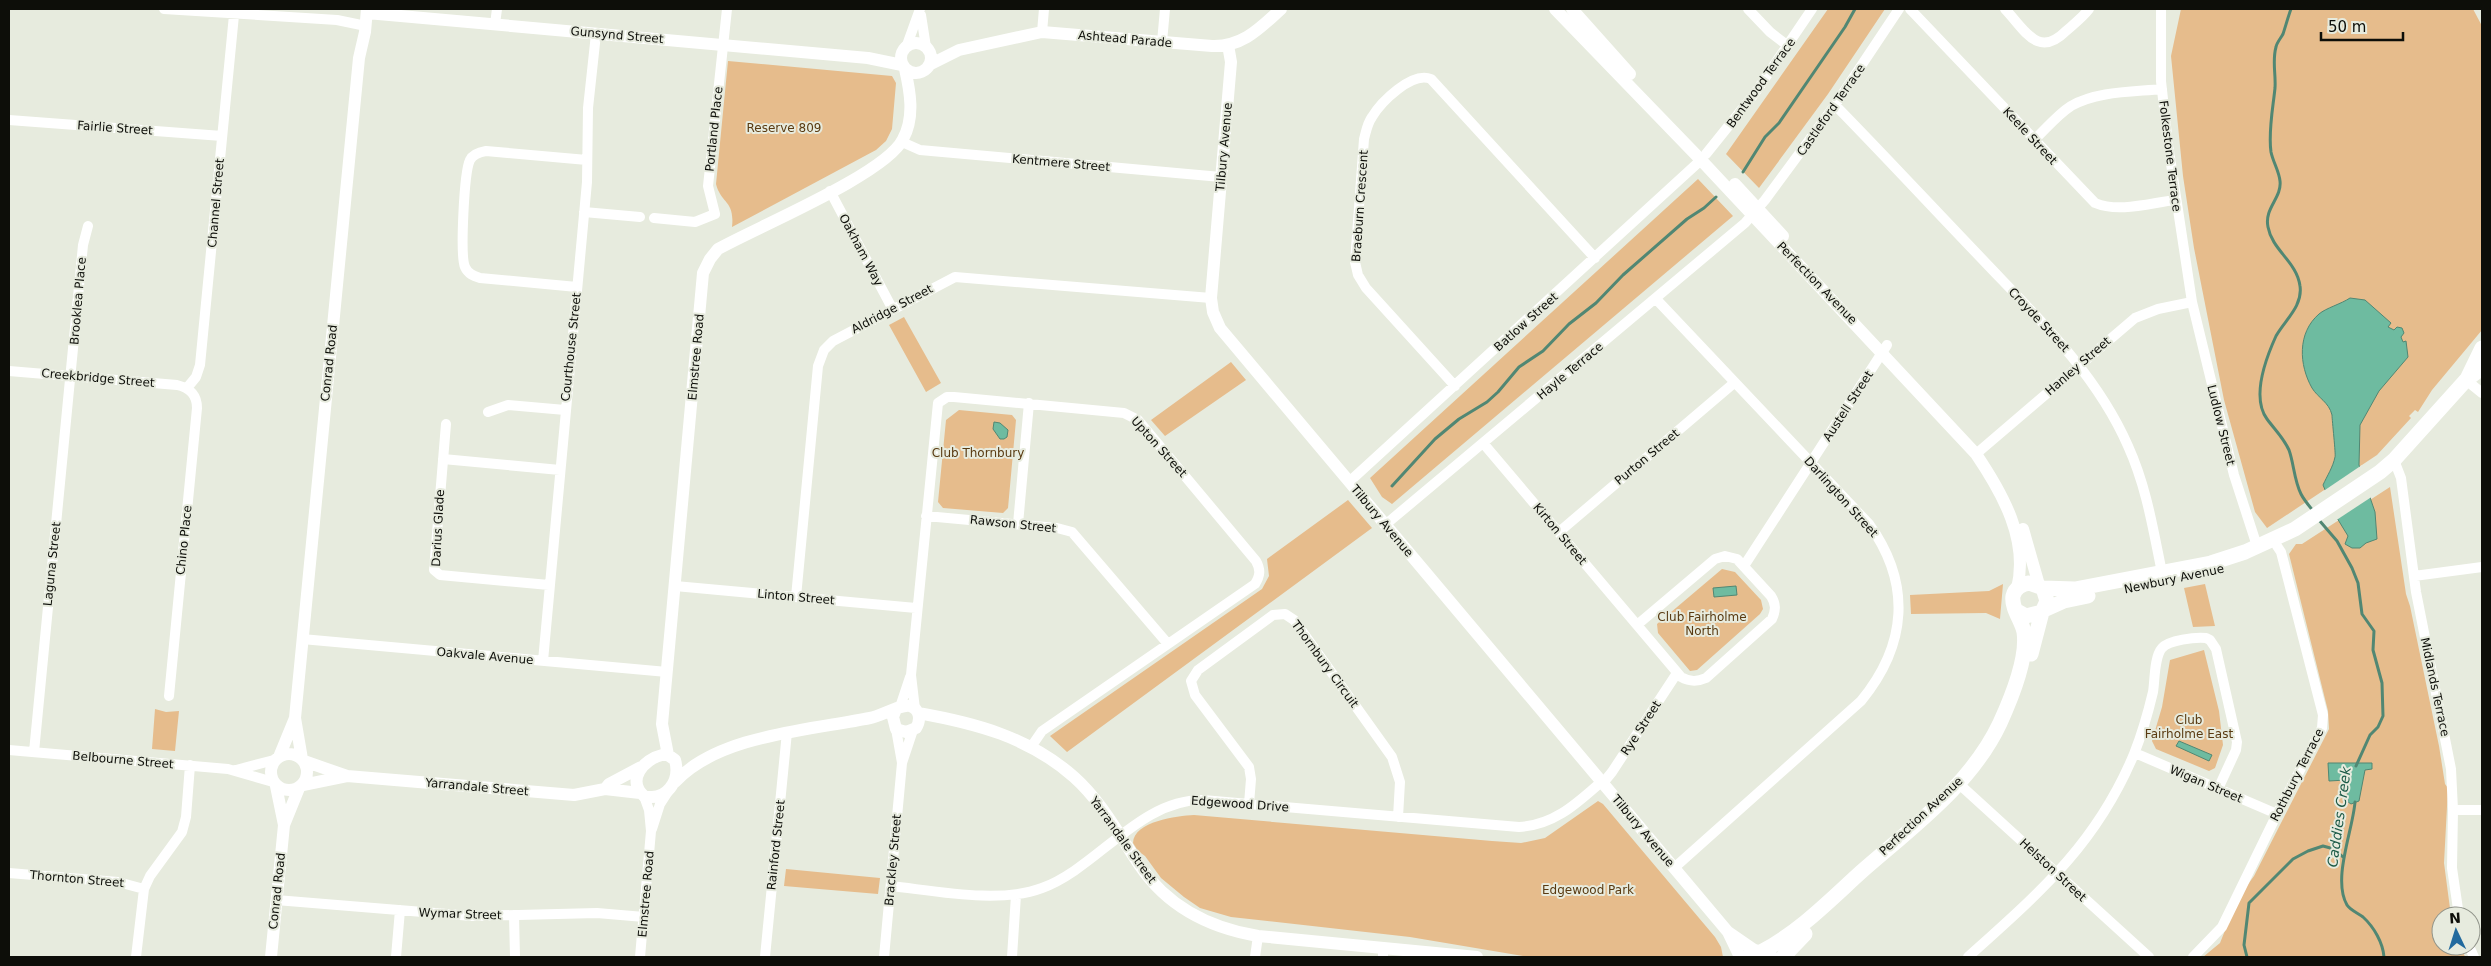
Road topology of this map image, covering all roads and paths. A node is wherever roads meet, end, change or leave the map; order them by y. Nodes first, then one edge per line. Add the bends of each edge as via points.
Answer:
1 (164, 9) edge
2 (497, 9) edge
3 (727, 9) edge
4 (1044, 9) edge
5 (1165, 9) edge
6 (1281, 9) edge
7 (1555, 9) edge
8 (1572, 9) edge
9 (1748, 9) edge
10 (1812, 9) edge
11 (1899, 9) edge
12 (1910, 9) edge
13 (2005, 9) edge
14 (2089, 9) edge
15 (2160, 9) edge
16 (920, 10) edge
17 (234, 15) junction
18 (367, 16) edge
19 (495, 24) junction
20 (1042, 32) junction
21 (596, 34) junction
22 (1162, 42) junction
23 (723, 44) junction
24 (1228, 45) junction
25 (1788, 46) junction
26 (906, 47) junction
27 (927, 48) junction
28 (959, 50) junction
29 (868, 58) junction
30 (904, 67) junction
31 (926, 68) junction
32 (2162, 89) junction
33 (911, 103) junction
34 (1836, 105) junction
35 (9, 120) edge
36 (222, 136) junction
37 (2034, 140) junction
38 (902, 142) junction
39 (1704, 157) junction
40 (587, 160) junction
41 (1221, 177) junction
42 (830, 191) junction
43 (2175, 200) junction
44 (584, 212) junction
45 (1755, 212) junction
46 (640, 217) dead end
47 (654, 218) dead end
48 (88, 226) dead end
49 (1596, 258) junction
50 (577, 287) junction
51 (1211, 298) junction
52 (1656, 299) junction
53 (2192, 302) junction
54 (892, 308) junction
55 (2482, 348) edge
56 (1885, 349) junction
57 (2079, 365) junction
58 (2482, 368) edge
59 (9, 371) edge
60 (70, 376) junction
61 (2466, 380) junction
62 (1734, 383) junction
63 (1455, 386) junction
64 (187, 388) junction
65 (2482, 393) edge
66 (1029, 403) junction
67 (565, 410) junction
68 (488, 412) dead end
69 (446, 424) dead end
70 (1484, 443) junction
71 (1980, 452) junction
72 (443, 459) junction
73 (2394, 460) junction
74 (1811, 463) junction
75 (560, 470) junction
76 (1349, 482) junction
77 (926, 516) junction
78 (1018, 524) junction
79 (1386, 525) junction
80 (2295, 530) junction
81 (1559, 532) junction
82 (2257, 546) junction
83 (2277, 546) junction
84 (1744, 566) junction
85 (2482, 567) edge
86 (2414, 576) junction
87 (2163, 577) junction
88 (549, 585) junction
89 (675, 586) junction
90 (2041, 587) junction
91 (2017, 589) junction
92 (796, 596) junction
93 (916, 608) junction
94 (2017, 611) junction
95 (2043, 611) junction
96 (1637, 625) junction
97 (302, 640) junction
98 (1168, 644) junction
99 (543, 661) junction
100 (667, 672) junction
101 (1677, 672) junction
102 (911, 675) junction
103 (169, 696) dead end
104 (898, 708) junction
105 (917, 711) junction
106 (295, 718) junction
107 (955, 721) junction
108 (852, 722) junction
109 (662, 724) junction
110 (895, 727) junction
111 (915, 729) junction
112 (787, 732) junction
113 (1031, 746) junction
114 (9, 750) edge
115 (34, 752) junction
116 (2135, 753) junction
117 (670, 756) junction
118 (709, 756) junction
119 (277, 758) junction
120 (303, 760) junction
121 (902, 763) junction
122 (644, 764) junction
123 (190, 766) junction
124 (236, 770) junction
125 (347, 776) junction
126 (1602, 782) junction
127 (274, 784) junction
128 (300, 786) junction
129 (672, 786) junction
130 (1961, 786) junction
131 (606, 789) junction
132 (2218, 789) junction
133 (642, 795) junction
134 (1249, 804) junction
135 (2453, 810) junction
136 (2482, 810) edge
137 (2277, 814) junction
138 (1398, 817) junction
139 (284, 825) junction
140 (651, 831) junction
141 (1120, 836) junction
142 (1674, 868) junction
143 (9, 873) edge
144 (2058, 874) junction
145 (891, 886) junction
146 (144, 889) junction
147 (1016, 895) junction
148 (276, 900) junction
149 (2458, 906) edge
150 (400, 910) junction
151 (514, 915) junction
152 (644, 917) junction
153 (1728, 932) junction
154 (1258, 936) junction
155 (1383, 953) edge
156 (1759, 955) edge
157 (136, 957) edge
158 (271, 957) edge
159 (396, 957) edge
160 (516, 957) edge
161 (640, 957) edge
162 (765, 957) edge
163 (884, 957) edge
164 (1012, 957) edge
165 (1256, 957) edge
166 (1476, 957) edge
167 (1740, 957) edge
168 (1783, 957) edge
169 (1968, 957) edge
170 (2149, 957) edge
171 (2194, 957) edge

1 - 17 street
2 - 19 street
3 - 23 street, Portland Place
4 - 20 street
5 - 22 street
6 - 24 street, Ashtead Parade via 1250,36
7 - 39 street, Perfection Avenue
8 - 39 street, Perfection Avenue
9 - 25 street
10 - 25 street, Bentwood Terrace
11 - 34 street, Castleford Terrace
12 - 37 street, Keele Street
13 - 14 street via 2033,39 2048,44 2056,42
15 - 32 street, Folkestone Terrace
16 - 26 street
16 - 27 street
17 - 18 street via 337,20
17 - 36 street, Channel Street
18 - 19 street, Gunsynd Street
18 - 97 street, Conrad Road via 359,58
19 - 21 street, Gunsynd Street
20 - 22 street, Ashtead Parade
20 - 28 street, Ashtead Parade
21 - 23 street, Gunsynd Street
21 - 40 street, Courthouse Street via 589,95
22 - 24 street, Ashtead Parade
23 - 29 street, Gunsynd Street
23 - 47 street, Portland Place via 708,186 715,214 695,222
24 - 41 street, Tilbury Avenue via 1231,62
25 - 39 street, Bentwood Terrace
26 - 27 street via 918,43
26 - 29 street, Gunsynd Street
26 - 30 street via 901,56
27 - 28 street, Ashtead Parade
27 - 31 street via 930,57
28 - 31 street, Ashtead Parade
29 - 30 street, Gunsynd Street
30 - 31 street via 912,72
30 - 33 street, Elmstree Road
31 - 33 street, Elmstree Road
32 - 37 street via 2120,93 2080,102
32 - 43 street, Folkestone Terrace
33 - 38 street, Elmstree Road
34 - 45 street, Castleford Terrace
34 - 57 street, Croyde Street via 2033,312
35 - 36 street, Fairlie Street
36 - 64 street, Channel Street via 200,364 196,378
37 - 43 street, Keele Street via 2088,198 2103,206 2119,208
38 - 41 street, Kentmere Street via 920,150
38 - 42 street, Elmstree Road via 880,164
39 - 45 street, Perfection Avenue
39 - 49 street, Batlow Street
40 - 44 street, Courthouse Street
40 - 50 street via 479,152 470,161 464,203 463,259 472,275
41 - 51 street, Tilbury Avenue
42 - 54 street, Oakham Way
42 - 89 street, Elmstree Road via 718,249 706,266 702,280
43 - 53 street, Folkestone Terrace
44 - 46 street
44 - 50 street, Courthouse Street
45 - 52 street, Hayle Terrace
45 - 56 street, Perfection Avenue
48 - 60 street, Brooklea Place via 83,245
49 - 63 street, Batlow Street
49 - 63 street, Braeburn Crescent via 1435,83 1422,73 1380,107 1369,122 1364,139 1355,262 1358,276
50 - 67 street, Courthouse Street
51 - 54 street, Aldridge Street via 959,276
51 - 76 street, Tilbury Avenue via 1216,320 1225,335
52 - 62 street, Darlington Street
52 - 70 street, Hayle Terrace
53 - 57 street, Hanley Street via 2135,318
53 - 82 street, Ludlow Street via 2234,475
54 - 92 street, Aldridge Street via 833,341 819,360
55 - 61 main road, Newbury Avenue
56 - 71 street, Perfection Avenue
56 - 74 street, Austell Street
57 - 71 street, Hanley Street
57 - 87 street, Croyde Street via 2108,408 2134,459 2150,510
58 - 61 main road, Newbury Avenue
59 - 60 street, Creekbridge Street
60 - 64 street, Creekbridge Street
60 - 115 street, Laguna Street
61 - 65 street
61 - 73 main road, Newbury Avenue
62 - 74 street, Darlington Street
62 - 81 street, Purton Street
63 - 76 street, Batlow Street
64 - 103 street, Chino Place via 195,396 197,408
66 - 77 street, Upton Street via 947,397 938,403
66 - 78 street
66 - 98 street, Upton Street via 1118,411 1134,417 1256,561 1260,572 1254,584
67 - 68 street via 508,405
67 - 75 street, Courthouse Street
69 - 72 street, Darius Glade
70 - 79 street, Hayle Terrace
70 - 81 street, Kirton Street
71 - 90 street, Perfection Avenue via 2002,479 2014,505
71 - 91 street, Perfection Avenue via 2014,526 2021,563
72 - 75 street
72 - 88 street, Darius Glade via 433,567 436,573
73 - 80 main road, Newbury Avenue
73 - 86 street, Midlands Terrace via 2401,478
74 - 84 street, Austell Street
74 - 142 street, Darlington Street via 1869,524 1889,558 1899,600 1897,629 1890,655 1861,701
75 - 88 street, Courthouse Street
76 - 79 street, Tilbury Avenue
77 - 78 street, Rawson Street
77 - 93 street, Upton Street
78 - 98 street, Rawson Street via 1072,532
79 - 126 street, Tilbury Avenue
80 - 82 main road, Newbury Avenue
80 - 83 main road, Newbury Avenue
81 - 96 street, Kirton Street
82 - 87 main road, Newbury Avenue
83 - 87 main road, Newbury Avenue via 2226,568
83 - 137 street, Rothbury Terrace via 2292,592 2323,722
84 - 96 street via 1731,556 1715,559
84 - 101 street via 1774,601 1772,619 1706,678 1693,681
85 - 86 street
86 - 135 street, Midlands Terrace via 2448,751
87 - 90 main road, Newbury Avenue via 2075,589
87 - 95 main road, Newbury Avenue via 2076,598
88 - 99 street, Courthouse Street
89 - 92 street, Linton Street
89 - 100 street, Elmstree Road
90 - 91 main road via 2029,583
90 - 95 main road via 2047,596
91 - 94 main road via 2013,598
92 - 93 street, Linton Street
93 - 102 street, Upton Street
94 - 95 main road via 2026,616
94 - 130 main road, Perfection Avenue via 2024,637 2013,690 1991,739
95 - 130 main road, Perfection Avenue via 2016,707 1995,749
96 - 101 street, Kirton Street
97 - 99 street, Oakvale Avenue
97 - 106 street, Conrad Road
98 - 113 street, Upton Street via 1042,731
99 - 100 street, Oakvale Avenue
100 - 109 street, Elmstree Road
101 - 126 street, Rye Street via 1612,772
102 - 104 street, Upton Street
102 - 105 street, Upton Street
104 - 105 street via 908,706
104 - 108 street
104 - 110 street via 892,717
105 - 107 street, Yarrandale Street
105 - 111 street via 919,721
106 - 119 street, Conrad Road
106 - 120 street, Conrad Road
107 - 111 street, Yarrandale Street
107 - 113 street, Yarrandale Street via 987,728
108 - 110 street
108 - 112 street
109 - 117 street, Elmstree Road
109 - 122 street, Elmstree Road
110 - 111 street via 903,732
110 - 121 street, Brackley Street
111 - 121 street, Brackley Street
112 - 118 street
112 - 162 street, Rainford Street
113 - 141 street, Yarrandale Street via 1083,786
114 - 115 street, Belbourne Street
115 - 123 street, Belbourne Street
116 - 132 street, Wigan Street
116 - 132 street via 2161,649 2169,643 2206,638 2216,650 2236,733 2236,750
116 - 144 street via 2101,820
117 - 118 street via 681,759
117 - 122 street via 654,757
117 - 129 street via 676,766
118 - 129 street via 690,768
119 - 120 street via 290,754
119 - 124 street, Belbourne Street
119 - 127 street via 270,771
120 - 125 street, Yarrandale Street
120 - 128 street via 307,774
121 - 145 street, Brackley Street
122 - 131 street, Yarrandale Street via 609,784
122 - 133 street via 637,782
123 - 124 street, Belbourne Street
123 - 146 street via 182,832
124 - 127 street, Belbourne Street
125 - 128 street, Yarrandale Street
125 - 131 street, Yarrandale Street via 563,795 590,794
126 - 138 street, Edgewood Drive via 1561,814 1529,826
126 - 142 street, Tilbury Avenue
127 - 128 street via 288,790
127 - 139 street, Conrad Road
128 - 139 street, Conrad Road
129 - 133 street via 656,797
129 - 140 street, Elmstree Road via 660,804
130 - 144 street, Helston Street
130 - 156 main road, Perfection Avenue via 1790,935
130 - 168 main road, Perfection Avenue
131 - 133 street, Yarrandale Street
132 - 137 street, Wigan Street
133 - 140 street, Elmstree Road via 649,810
134 - 138 street, Edgewood Drive
134 - 138 street, Thornbury Circuit via 1249,766 1195,695 1192,681 1196,671 1272,615 1285,614 1294,620 1392,757 1400,782
134 - 141 street, Edgewood Drive via 1203,800 1179,802
135 - 136 street
135 - 149 street, Midlands Terrace via 2452,868
137 - 171 street, Rothbury Terrace via 2222,928
139 - 148 street, Conrad Road
140 - 152 street, Elmstree Road
141 - 147 street, Edgewood Drive via 1052,884
141 - 154 street, Yarrandale Street via 1150,879 1183,909 1225,929
142 - 153 street, Tilbury Avenue
143 - 146 street, Thornton Street via 118,882
144 - 169 street
144 - 170 street, Helston Street
145 - 147 street, Edgewood Drive via 990,896
145 - 163 street, Brackley Street
146 - 157 street
147 - 164 street
148 - 150 street, Wymar Street
148 - 158 street, Conrad Road
150 - 151 street, Wymar Street via 472,916
150 - 159 street
151 - 152 street, Wymar Street via 597,913
151 - 160 street
152 - 161 street, Elmstree Road
153 - 156 street, Tilbury Avenue
153 - 167 street, Tilbury Avenue
154 - 155 street, Yarrandale Street
154 - 165 street
155 - 166 street, Yarrandale Street

